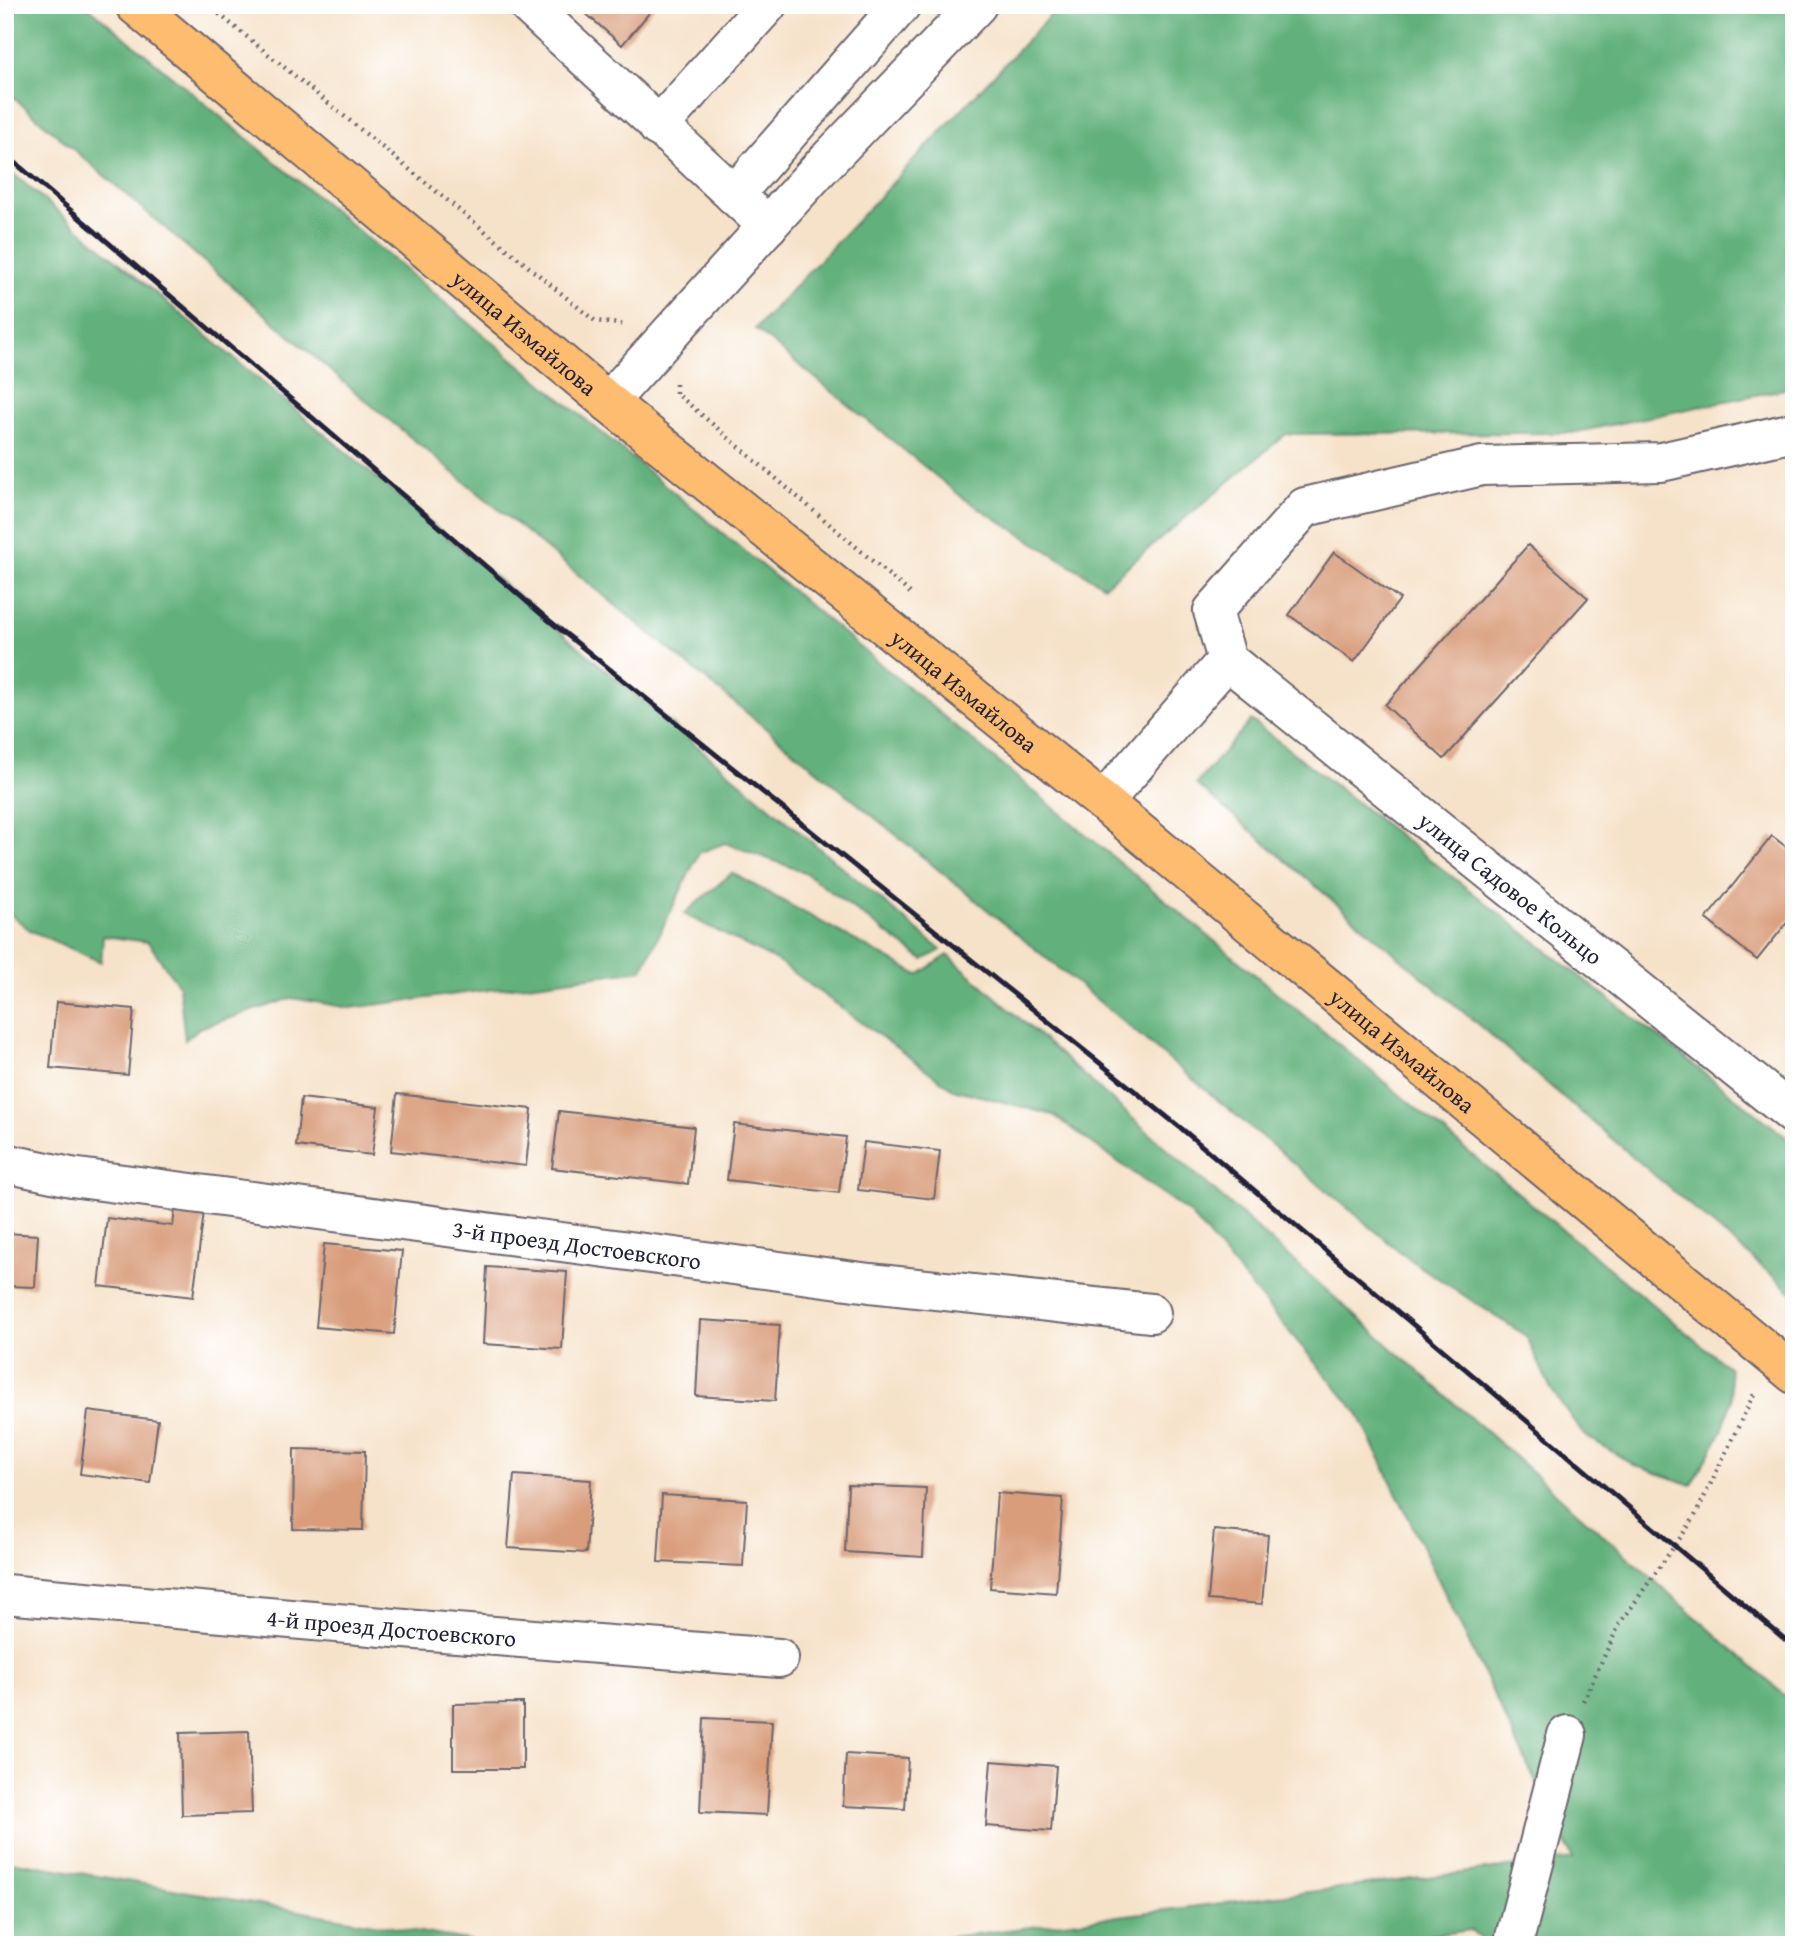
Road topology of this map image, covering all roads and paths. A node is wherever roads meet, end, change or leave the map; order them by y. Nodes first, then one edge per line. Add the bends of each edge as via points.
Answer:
1 (135, 5) edge
2 (208, 5) edge
3 (528, 5) edge
4 (767, 5) edge
5 (901, 5) edge
6 (977, 5) edge
7 (657, 127) junction
8 (734, 195) junction
9 (768, 226) junction
10 (638, 326) dead end
11 (608, 402) junction
12 (1794, 432) edge
13 (1227, 660) junction
14 (1103, 802) junction
15 (1794, 1115) edge
16 (5, 1163) edge
17 (1151, 1313) dead end
18 (1783, 1366) edge
19 (5, 1594) edge
20 (779, 1658) dead end
21 (1567, 1735) joint
22 (1515, 1945) edge

1 - 11 main road, улица Измайлова
2 - 10 path via 595,321
3 - 7 street
4 - 7 street
5 - 8 street
6 - 9 street
7 - 8 street
8 - 9 street
9 - 11 street
11 - 14 main road, улица Измайлова
12 - 13 street via 1661,461 1482,466 1305,507 1213,611
13 - 14 street
13 - 15 street, улица Садовое Кольцо
14 - 18 main road, улица Измайлова
16 - 17 street, 3-й проезд Достоевского via 71,1177 815,1276
18 - 21 path via 1695,1518 1619,1625
19 - 20 street, 4-й проезд Достоевского
21 - 22 street

